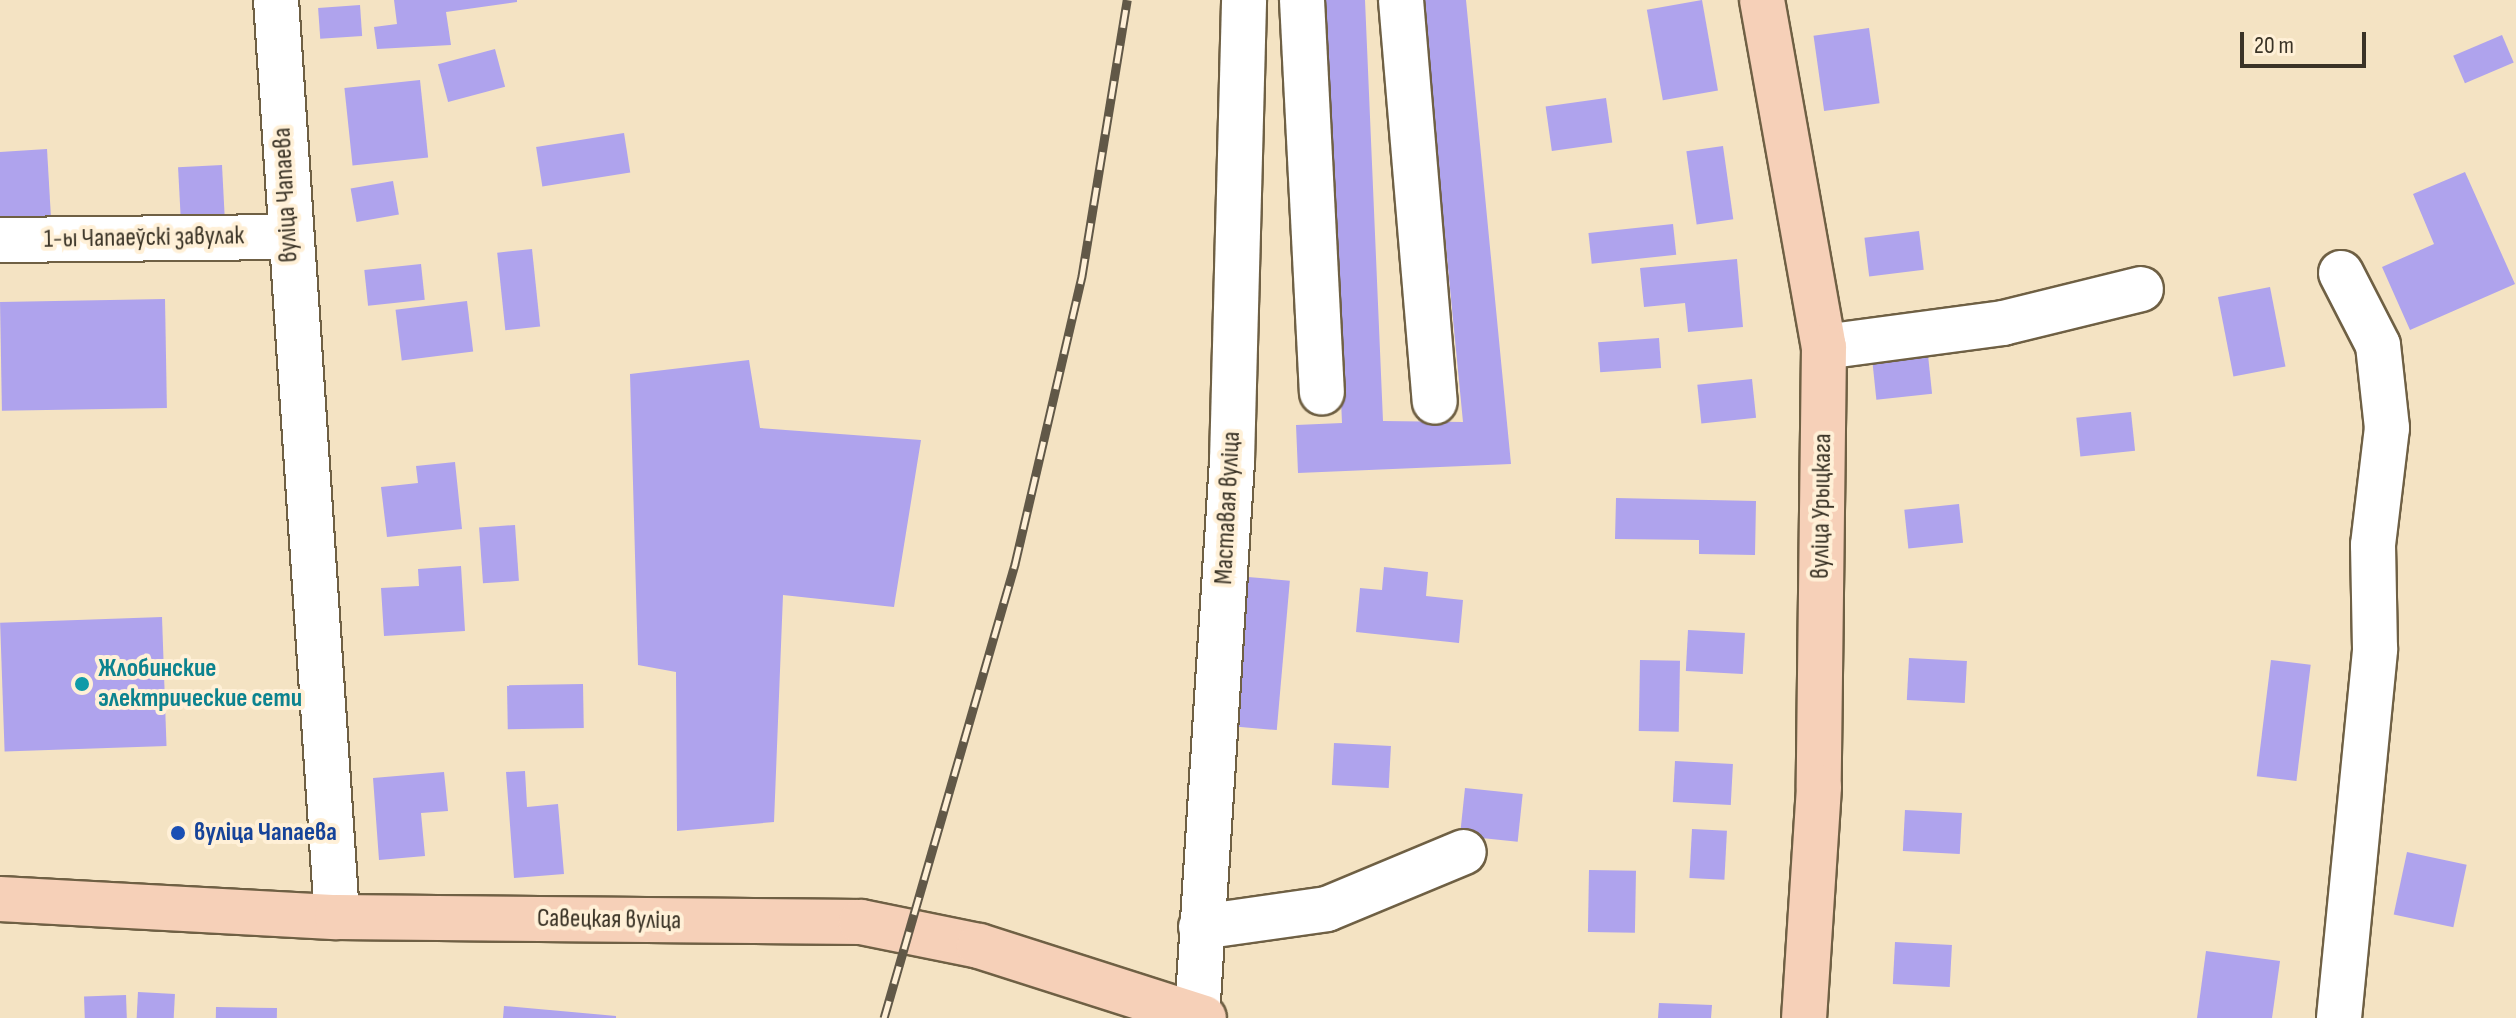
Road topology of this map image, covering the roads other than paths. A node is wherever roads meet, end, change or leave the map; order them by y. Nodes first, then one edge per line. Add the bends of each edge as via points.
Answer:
1 (276, 0) edge
2 (1244, 0) edge
3 (1302, 0) edge
4 (1401, 0) edge
5 (1762, 0) edge
6 (288, 237) junction
7 (0, 240) edge
8 (2341, 273) dead end
9 (2141, 289) dead end
10 (1824, 347) junction
11 (1322, 392) dead end
12 (1435, 402) dead end
13 (1464, 852) dead end
14 (0, 899) edge
15 (337, 917) junction
16 (1201, 927) junction
17 (1201, 1017) edge
18 (1804, 1018) edge
19 (2339, 1018) edge

1 - 6 street, вуліца Чапаева
2 - 16 street, Маставая вуліца via 1232,461
3 - 11 street
4 - 12 street
5 - 10 main road, вуліца Урыцкага
6 - 7 street, 1-ы Чапаеўскі завулак
6 - 15 street, вуліца Чапаева
8 - 19 street via 2378,345 2387,428 2373,545 2375,649
9 - 10 street via 2003,323
10 - 18 main road, вуліца Урыцкага via 1819,787
13 - 16 street via 1327,909
14 - 15 main road, Савецкая вуліца
15 - 17 main road, Савецкая вуліца via 861,922 979,946
16 - 17 street, Маставая вуліца

